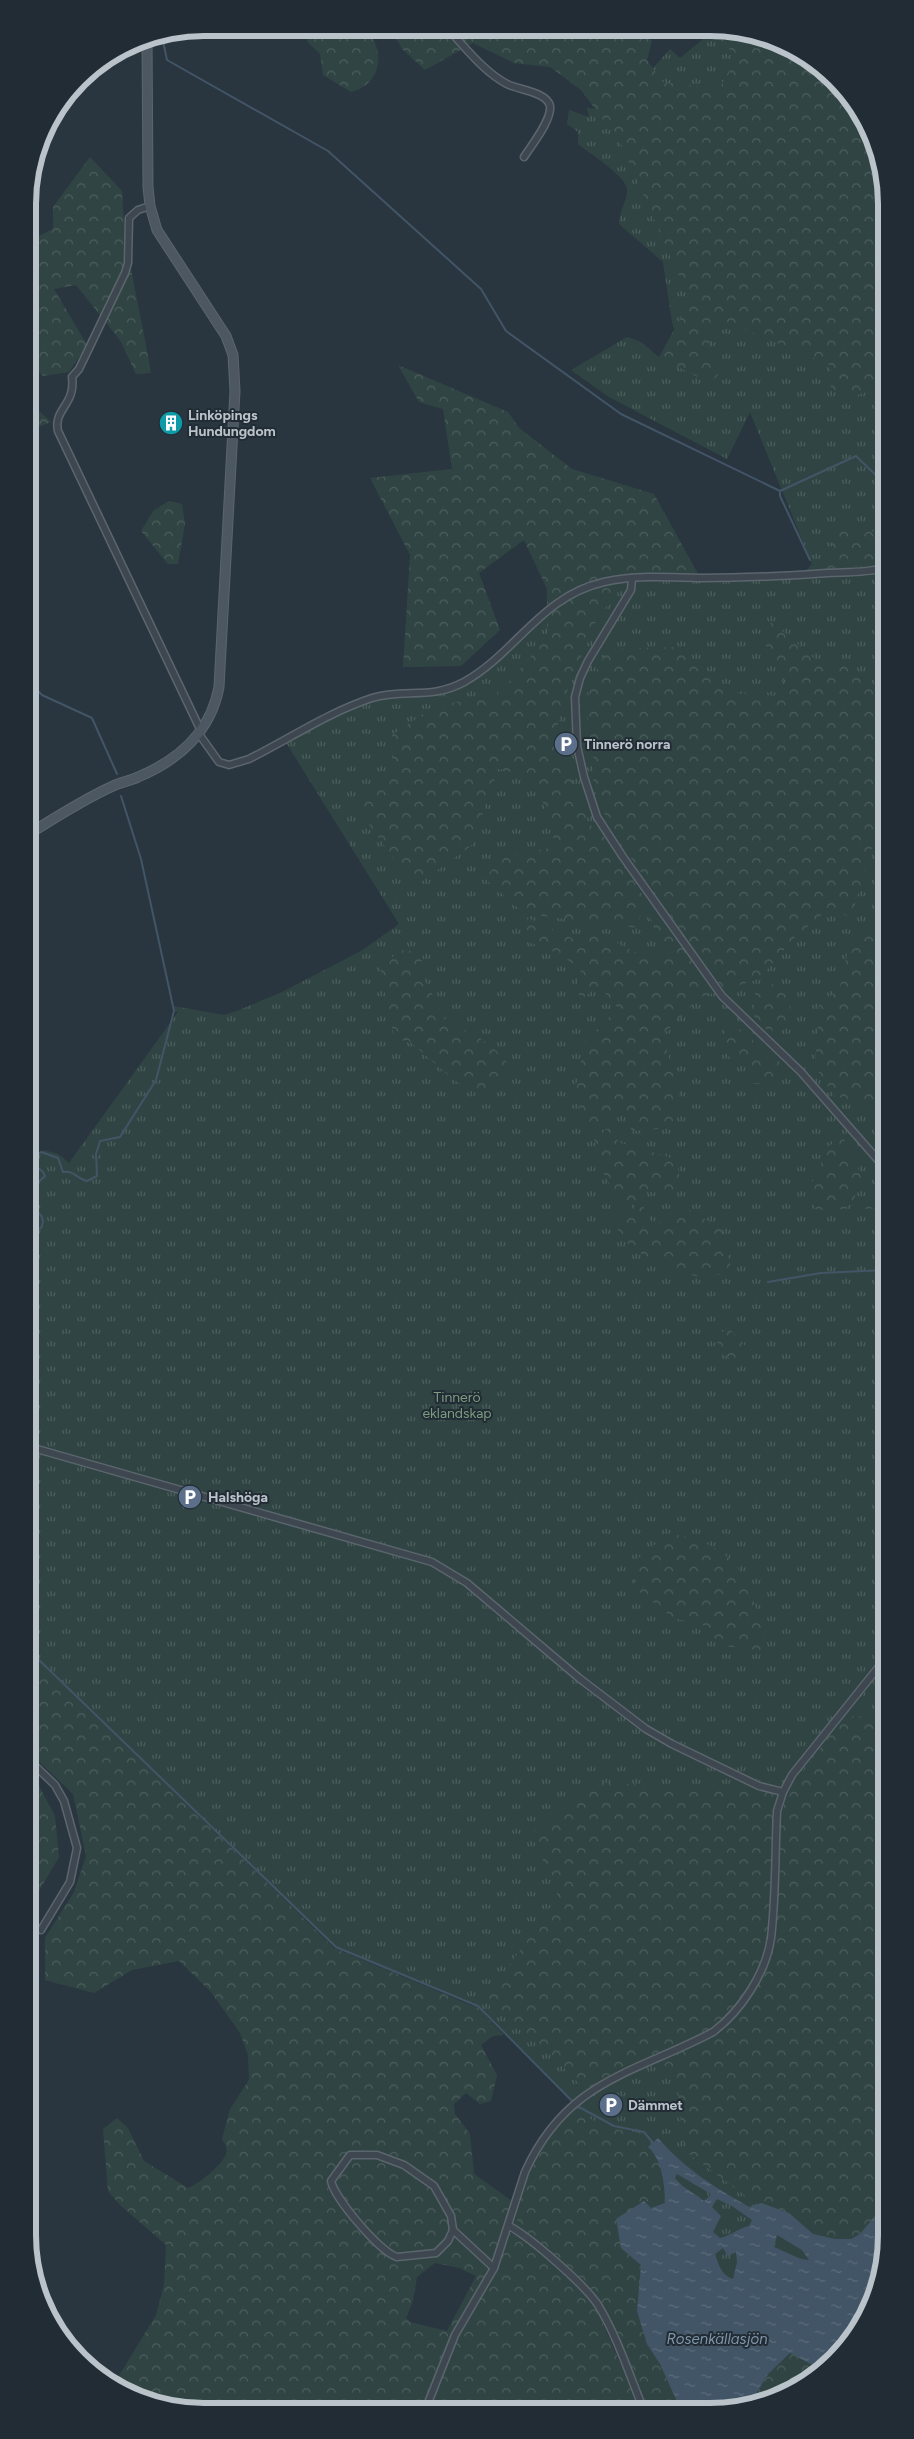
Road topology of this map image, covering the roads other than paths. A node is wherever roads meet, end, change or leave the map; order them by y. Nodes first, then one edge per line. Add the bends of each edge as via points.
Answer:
1 (455, 36) edge
2 (147, 47) edge
3 (524, 157) dead end
4 (150, 206) junction
5 (878, 569) edge
6 (632, 578) junction
7 (200, 733) junction
8 (37, 830) edge
9 (878, 1161) edge
10 (36, 1450) edge
11 (877, 1669) edge
12 (36, 1766) edge
13 (783, 1792) junction
14 (41, 1930) dead end
15 (509, 2226) junction
16 (454, 2230) junction
17 (494, 2268) junction
18 (428, 2403) edge
19 (641, 2403) edge

1 - 3 street via 499,79 549,102 549,114
2 - 4 street
4 - 7 street via 157,230 226,336 235,372 219,687 214,708
4 - 7 street via 129,218 125,273 79,369 72,377 72,396 56,423
5 - 6 street via 754,579
6 - 7 street via 603,582 563,598 473,676 443,691 373,698 234,764 219,762
6 - 9 street via 630,590 580,678 575,697 578,746 597,817 722,996 801,1072
7 - 8 street via 182,752 158,768 114,785
10 - 13 street via 432,1562 467,1583 579,1678 646,1729 759,1786
11 - 13 street via 792,1775
12 - 14 street via 64,1801 76,1848 70,1882
13 - 15 street via 777,1811 770,1939 761,1967 742,2002 713,2032 594,2088 564,2113 531,2159
15 - 17 street
15 - 19 street via 565,2271 597,2304
16 - 16 street via 436,2253 397,2257 382,2249 356,2222 330,2181 350,2155 377,2155 404,2165 434,2186 451,2216
16 - 17 street
17 - 18 street via 455,2335

